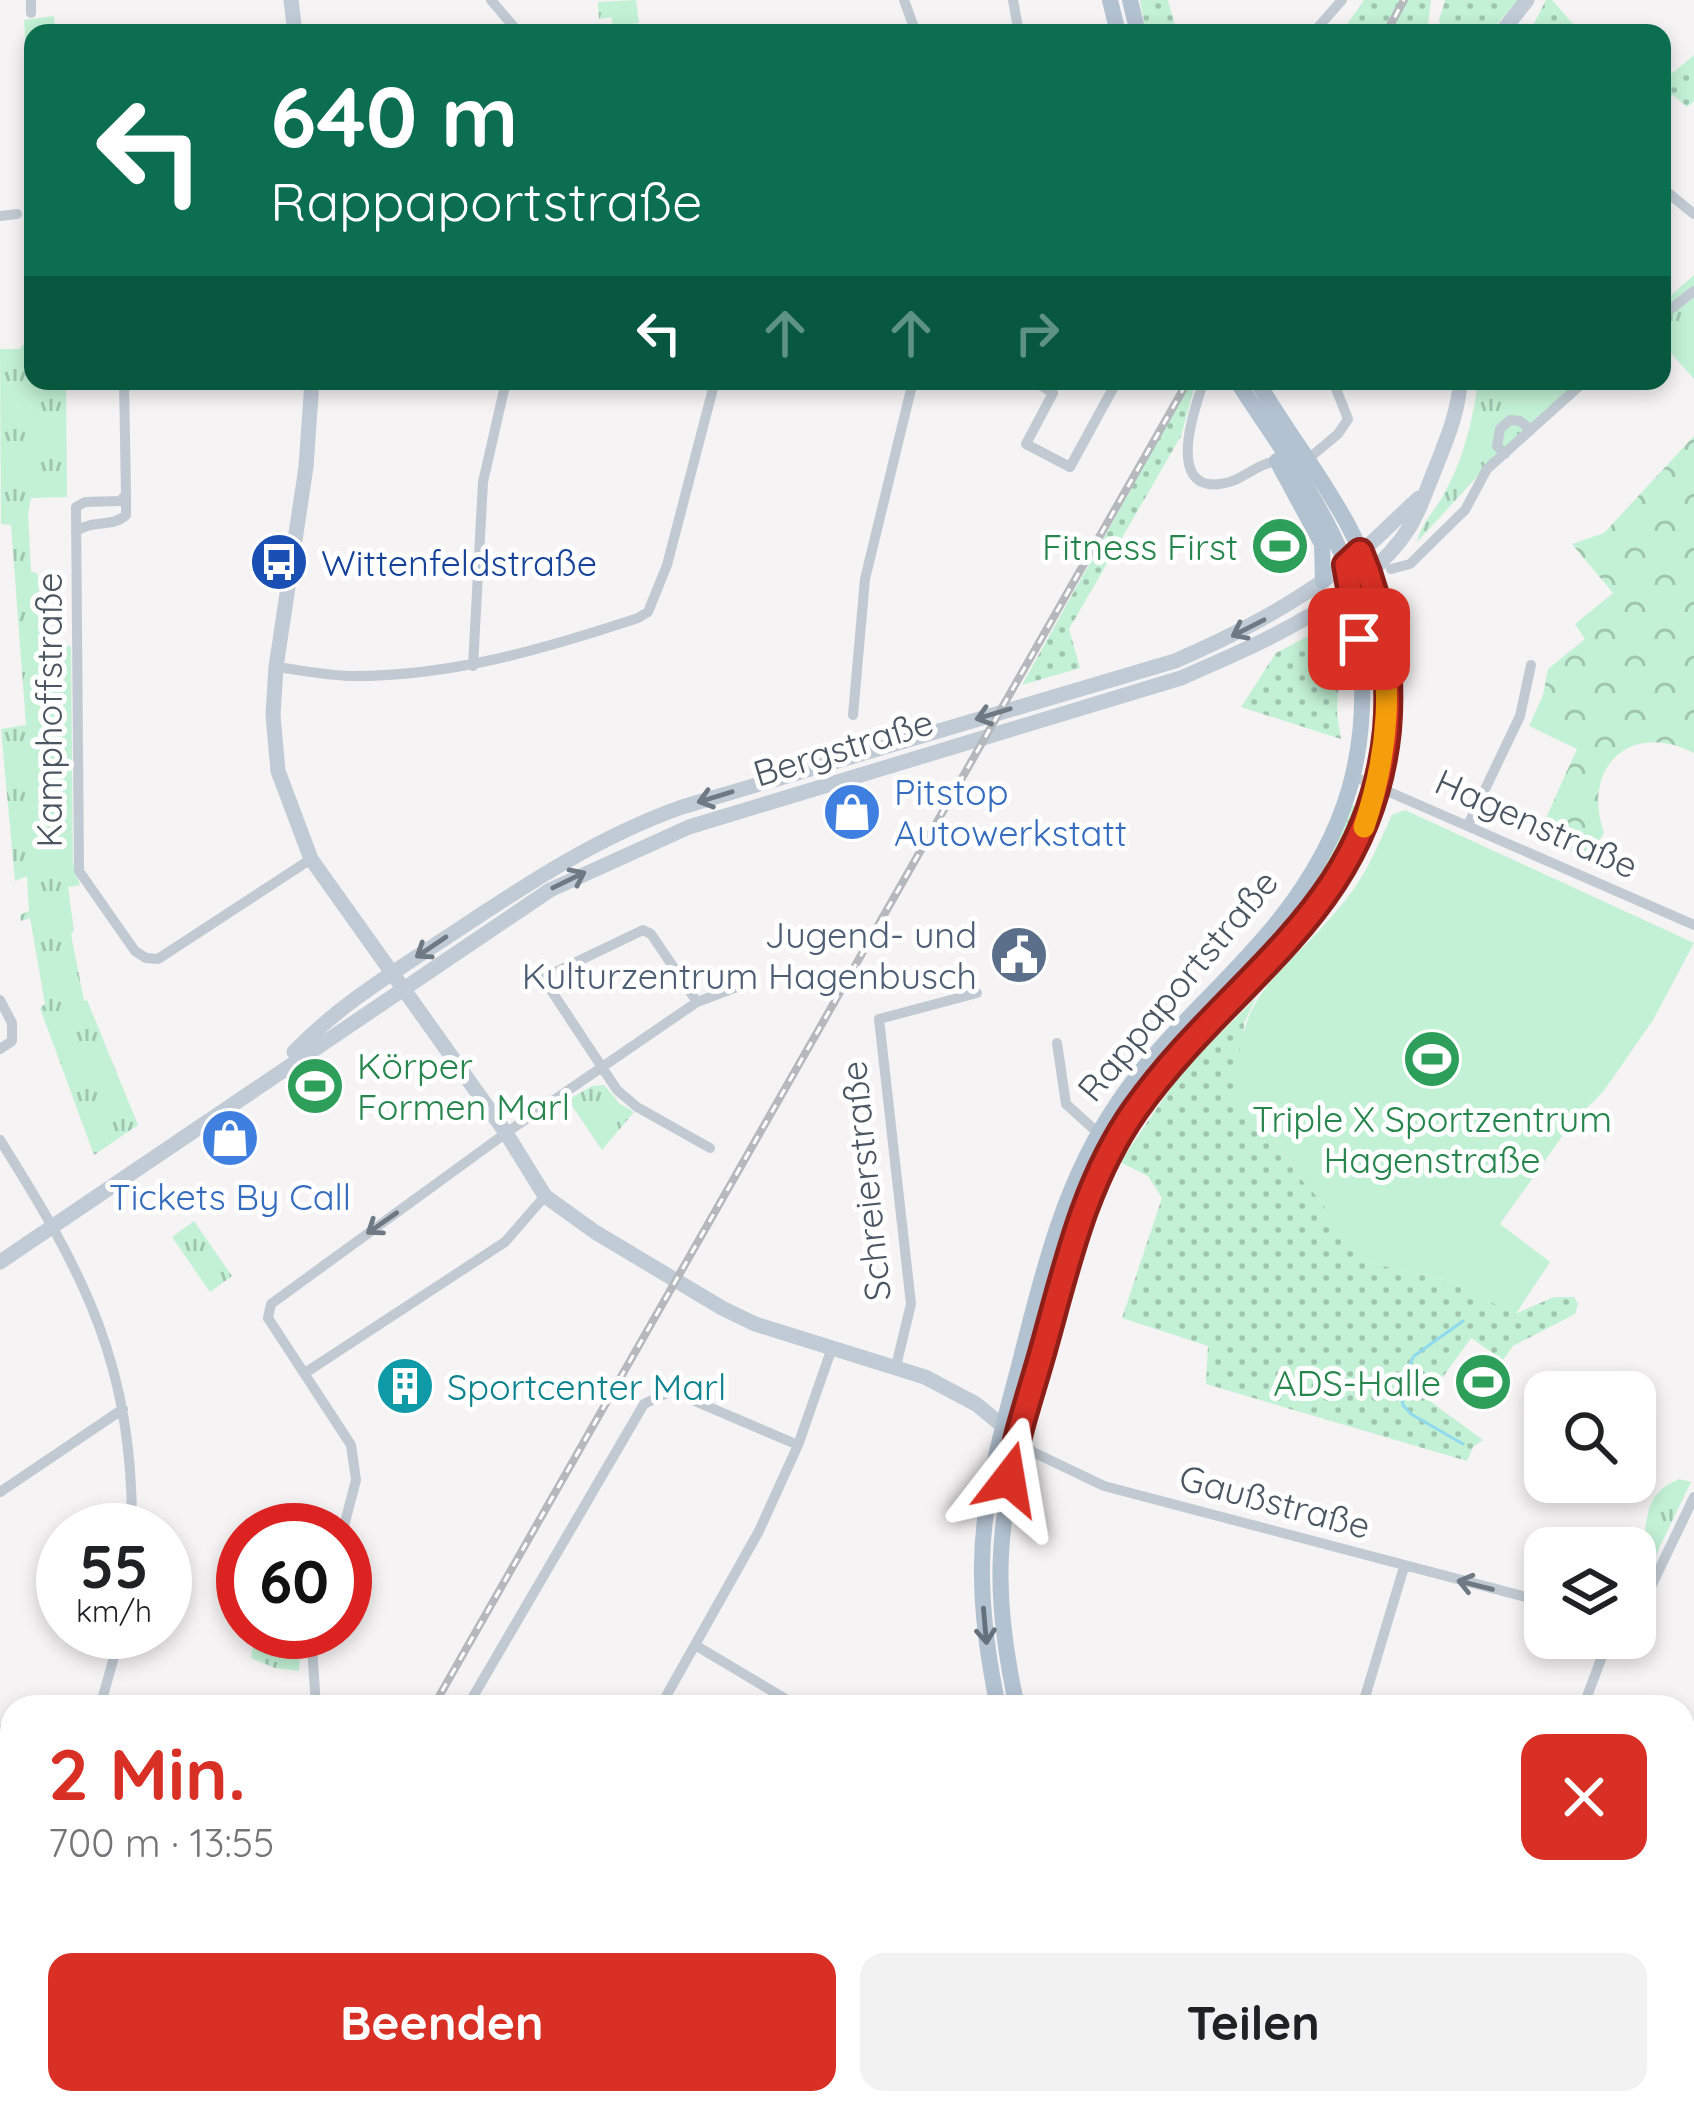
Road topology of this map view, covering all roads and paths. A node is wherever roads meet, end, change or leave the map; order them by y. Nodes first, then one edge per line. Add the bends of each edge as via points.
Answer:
1 (491, 0) edge
2 (1342, 0) edge
3 (1527, 0) edge
4 (511, 24) edge
5 (1321, 24) edge
6 (1508, 24) edge
7 (17, 214) dead end
8 (0, 216) edge
9 (124, 390) edge
10 (311, 390) edge
11 (504, 390) edge
12 (713, 390) edge
13 (911, 390) edge
14 (1050, 390) edge
15 (1112, 390) edge
16 (1201, 390) edge
17 (1241, 390) edge
18 (1262, 390) edge
19 (1337, 390) edge
20 (1458, 390) edge
21 (1575, 390) edge
22 (1531, 430) junction
23 (1504, 454) junction
24 (1291, 460) junction
25 (1425, 491) junction
26 (125, 495) junction
27 (76, 532) junction
28 (1353, 558) junction
29 (1391, 569) dead end
30 (1368, 572) junction
31 (1323, 581) junction
32 (1352, 586) junction
33 (1531, 665) dead end
34 (473, 666) junction
35 (276, 668) junction
36 (1040, 709) junction
37 (853, 715) dead end
38 (1355, 777) junction
39 (1378, 785) junction
40 (1468, 825) junction
41 (311, 859) junction
42 (1694, 925) edge
43 (395, 981) junction
44 (736, 987) dead end
45 (977, 993) dead end
46 (0, 1000) edge
47 (697, 1002) junction
48 (1058, 1043) dead end
49 (0, 1049) edge
50 (604, 1068) junction
51 (506, 1133) junction
52 (1098, 1133) junction
53 (0, 1140) edge
54 (710, 1148) dead end
55 (545, 1196) junction
56 (53, 1224) junction
57 (0, 1262) edge
58 (832, 1348) junction
59 (896, 1366) junction
60 (305, 1373) junction
61 (123, 1408) junction
62 (1011, 1433) junction
63 (798, 1444) junction
64 (0, 1492) edge
65 (1694, 1497) edge
66 (132, 1503) edge
67 (350, 1503) edge
68 (1404, 1567) junction
69 (1656, 1576) edge
70 (1524, 1597) edge
71 (695, 1645) junction
72 (113, 1659) edge
73 (313, 1659) edge
74 (1602, 1659) edge
75 (103, 1695) edge
76 (315, 1695) edge
77 (474, 1695) edge
78 (667, 1695) edge
79 (779, 1695) edge
80 (996, 1695) edge
81 (1014, 1695) edge
82 (1366, 1695) edge
83 (1588, 1695) edge

1 - 4 street
2 - 5 street
3 - 6 main road
7 - 8 street
9 - 26 street
10 - 35 main road
11 - 34 street via 483,482
12 - 34 street via 648,612
13 - 37 street via 865,578
14 - 15 street via 1027,444 1070,467
16 - 24 street via 1186,451 1195,476 1222,484 1264,461
17 - 24 main road
18 - 24 main road via 1292,442
19 - 24 street via 1348,419 1338,434
20 - 25 main road, Bergstraße
21 - 22 street
22 - 23 street
22 - 23 street via 1510,420 1497,446
23 - 29 street via 1465,510 1410,564
24 - 28 main road via 1350,528
24 - 31 main road via 1322,544
25 - 28 main road, Bergstraße
25 - 30 main road, Bergstraße via 1408,529
26 - 27 street, Kamphoffstraße via 120,521
26 - 27 street, Kamphoffstraße via 76,507
27 - 41 street, Kamphoffstraße via 79,871 135,951 158,958
28 - 30 main road, Rappaportstraße
28 - 31 main road, Bergstraße
28 - 32 main road, Rappaportstraße
30 - 32 main road, Bergstraße
30 - 39 main road, Rappaportstraße via 1388,686
31 -> 36 main road, Bergstraße via 1175,662
32 - 36 main road, Bergstraße via 1256,645 1181,678
32 - 38 main road, Rappaportstraße via 1364,689
33 - 40 street via 1520,716
34 - 35 street via 346,676
35 - 41 main road via 278,771
36 - 43 main road, Bergstraße via 650,819 541,874
38 - 39 street, Hagenstraße
38 - 52 main road, Rappaportstraße via 1328,844 1281,917 1140,1072
39 - 40 street, Hagenstraße
39 - 62 main road, Rappaportstraße via 1360,840 1318,906 1136,1108 1104,1161
40 - 42 street, Hagenstraße
41 - 43 main road
43 - 51 main road
43 - 56 main road, Bergstraße via 327,1018 270,1076
44 - 47 street
45 - 59 street, Schreierstraße via 879,1019 911,1304
46 - 49 street via 12,1041
47 - 50 street
47 - 50 street via 643,930 543,978
48 - 52 street via 1066,1104
50 - 51 street
50 - 54 street via 638,1107
51 - 55 main road
51 -> 60 street via 271,1304 268,1318
52 - 62 main road, Rappaportstraße via 1049,1251
53 - 56 street
55 - 58 main road via 755,1324
55 - 60 street via 505,1243
56 - 57 main road, Bergstraße
56 - 61 street via 101,1325
58 - 59 main road
58 - 63 street
59 - 62 main road via 976,1404
60 - 67 street via 351,1444
61 - 64 street
61 - 66 street
62 - 68 street, Gaußstraße via 1104,1486
62 -> 80 main road, Rappaportstraße via 994,1461 982,1561
62 - 81 main road, Rappaportstraße via 1000,1586
63 - 71 street
63 - 77 street via 670,1391 644,1404
65 - 69 street
70 -> 68 street, Gaußstraße
68 - 82 street
71 - 78 street
71 - 79 street
72 - 75 street
73 - 76 street
74 - 83 street

